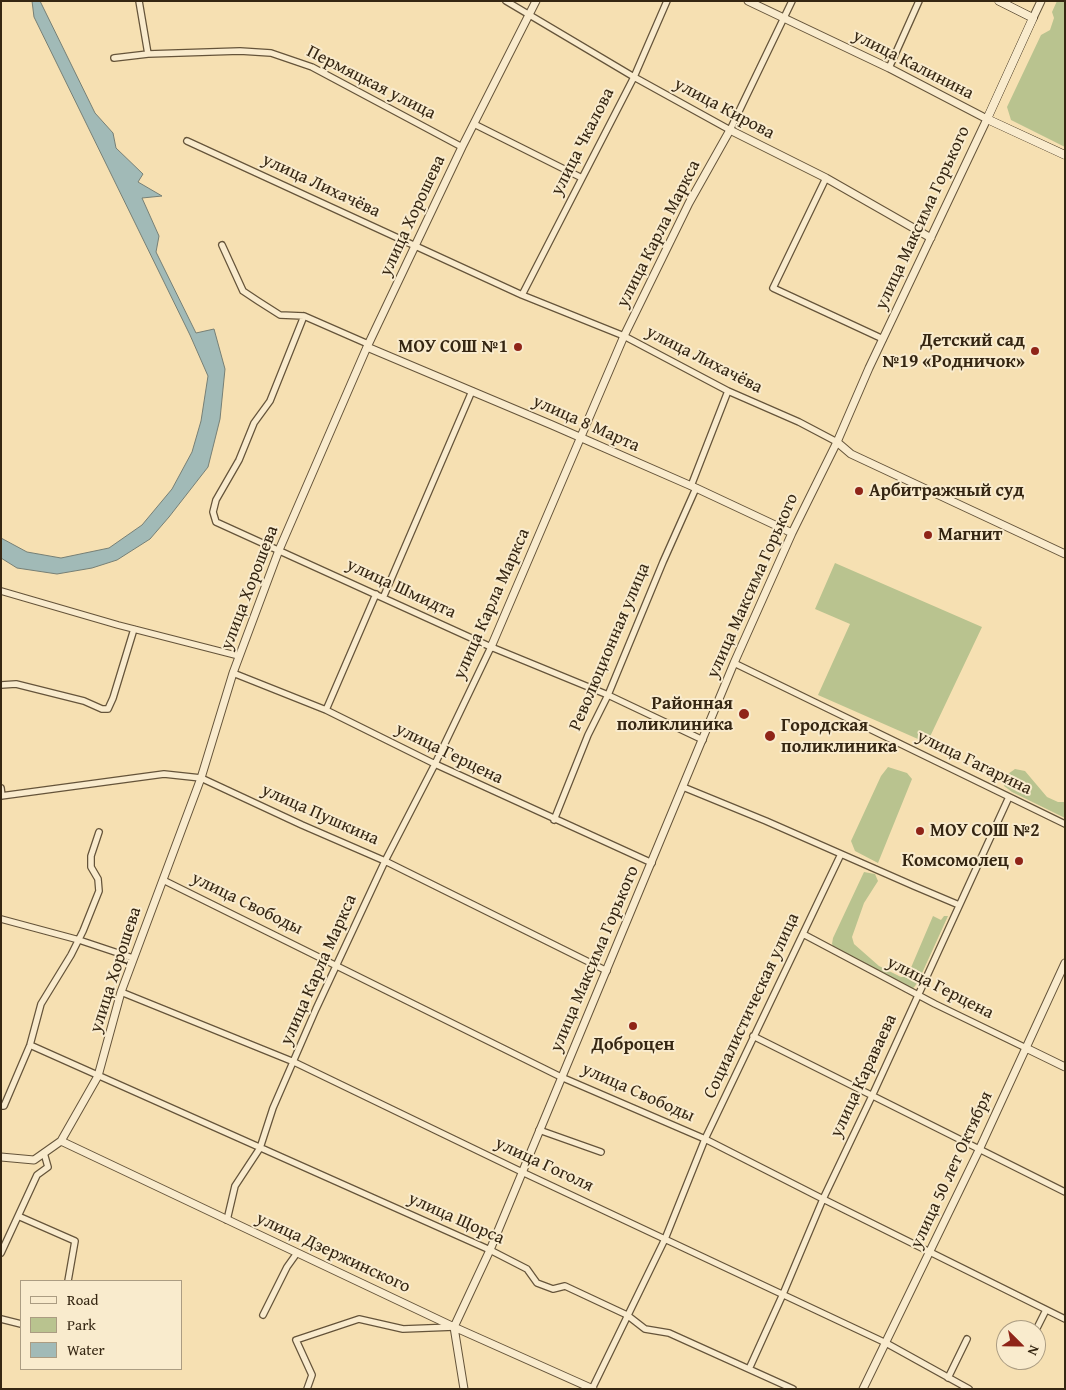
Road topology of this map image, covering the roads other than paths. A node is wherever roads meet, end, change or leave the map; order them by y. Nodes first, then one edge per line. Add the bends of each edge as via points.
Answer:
1 (139, 1) edge
2 (506, 1) edge
3 (536, 1) edge
4 (667, 1) edge
5 (748, 1) edge
6 (792, 1) edge
7 (919, 1) edge
8 (998, 1) edge
9 (1041, 1) edge
10 (529, 16) junction
11 (1033, 18) junction
12 (784, 19) junction
13 (148, 54) junction
14 (114, 58) dead end
15 (889, 68) junction
16 (634, 77) junction
17 (987, 119) junction
18 (474, 124) junction
19 (730, 130) junction
20 (187, 141) dead end
21 (462, 147) junction
22 (1065, 155) edge
23 (582, 178) junction
24 (826, 178) junction
25 (931, 238) junction
26 (222, 245) dead end
27 (415, 246) junction
28 (522, 295) junction
29 (304, 316) junction
30 (624, 336) junction
31 (883, 339) junction
32 (367, 345) junction
33 (472, 391) junction
34 (728, 391) junction
35 (582, 438) junction
36 (836, 442) junction
37 (694, 487) junction
38 (792, 533) junction
39 (279, 550) junction
40 (1065, 554) edge
41 (1, 591) edge
42 (376, 594) junction
43 (383, 598) junction
44 (134, 629) junction
45 (491, 647) junction
46 (239, 656) junction
47 (734, 663) junction
48 (233, 673) junction
49 (1, 685) edge
50 (608, 695) junction
51 (326, 710) junction
52 (702, 740) junction
53 (435, 764) junction
54 (201, 778) junction
55 (1, 788) edge
56 (683, 788) junction
57 (2, 796) edge
58 (1010, 797) junction
59 (554, 820) junction
60 (1065, 824) edge
61 (99, 832) dead end
62 (841, 854) junction
63 (386, 861) junction
64 (652, 863) junction
65 (163, 880) junction
66 (960, 905) junction
67 (1, 919) edge
68 (803, 934) junction
69 (79, 940) junction
70 (133, 958) junction
71 (1065, 963) edge
72 (337, 964) junction
73 (607, 971) junction
74 (121, 992) junction
75 (919, 995) junction
76 (754, 1036) junction
77 (30, 1045) junction
78 (1026, 1048) junction
79 (294, 1062) junction
80 (1065, 1067) edge
81 (98, 1076) junction
82 (562, 1076) junction
83 (872, 1096) junction
84 (1, 1106) edge
85 (539, 1130) junction
86 (705, 1139) junction
87 (62, 1141) junction
88 (260, 1148) junction
89 (979, 1150) junction
90 (601, 1152) dead end
91 (44, 1153) junction
92 (1, 1157) edge
93 (522, 1172) junction
94 (1065, 1192) edge
95 (823, 1199) junction
96 (18, 1216) junction
97 (227, 1220) junction
98 (665, 1240) junction
99 (490, 1250) junction
100 (1, 1253) edge
101 (298, 1253) junction
102 (929, 1253) junction
103 (68, 1280) edge
104 (783, 1294) junction
105 (1046, 1310) junction
106 (263, 1315) dead end
107 (627, 1315) junction
108 (1, 1319) edge
109 (1065, 1319) edge
110 (1041, 1320) edge
111 (20, 1324) edge
112 (454, 1327) junction
113 (967, 1340) dead end
114 (886, 1343) junction
115 (749, 1369) junction
116 (948, 1378) junction
117 (307, 1389) edge
118 (464, 1389) edge
119 (592, 1389) edge
120 (793, 1389) edge
121 (863, 1389) edge
122 (968, 1389) edge

1 - 13 street
2 - 10 street, улица Кирова
3 - 10 street, улица Хорошева
4 - 16 street, улица Чкалова
5 - 12 street, улица Калинина
6 - 12 street, улица Карла Маркса
7 - 15 street
8 - 11 main road
9 - 11 street, улица Максима Горького
10 - 16 street, улица Кирова
10 - 18 street, улица Хорошева
11 - 17 main road, улица Максима Горького
12 - 15 street, улица Калинина
12 - 19 street, улица Карла Маркса
13 - 14 street, Пермяцкая улица
13 - 21 street, Пермяцкая улица via 271,53 312,67
15 - 17 street, улица Калинина
16 - 19 street, улица Кирова
16 - 23 street, улица Чкалова
17 - 22 main road, улица Калинина
17 - 25 street, улица Максима Горького
18 - 21 street, улица Хорошева
18 - 23 street
19 - 24 street, улица Кирова
19 - 30 street, улица Карла Маркса via 689,203
20 - 27 street, улица Лихачёва
21 - 27 street, улица Хорошева
23 - 28 street, улица Чкалова
24 - 25 street, улица Кирова
24 - 31 street via 773,288
25 - 31 street, улица Максима Горького
26 - 29 street via 243,291 280,315
27 - 28 street, улица Лихачёва
27 - 32 street, улица Хорошева
28 - 30 street, улица Лихачёва
29 - 32 street
29 - 39 street, улица Шмидта via 270,401 254,423 213,512 216,522
30 - 34 street, улица Лихачёва
30 - 35 street, улица Карла Маркса
31 - 36 street, улица Максима Горького
32 - 33 street, улица 8 Марта
32 - 39 street, улица Хорошева
33 - 35 street, улица 8 Марта
33 - 43 street
34 - 36 street, улица Лихачёва
34 - 37 street, Революционная улица
35 - 37 street, улица 8 Марта
35 - 45 street, улица Карла Маркса
36 - 38 street, улица Максима Горького
36 - 40 street, улица Лихачёва via 851,454
37 - 38 street, улица 8 Марта
37 - 50 street, Революционная улица
38 - 47 street, улица Максима Горького
39 - 42 street, улица Шмидта
39 - 46 street, улица Хорошева
41 - 44 street
42 - 43 street, улица Шмидта
42 - 51 street
43 - 45 street, улица Шмидта
44 - 46 street
44 - 49 street via 108,708 16,684
45 - 50 street, улица Шмидта
45 - 53 street, улица Карла Маркса
46 - 48 street, улица Хорошева
47 - 52 street, улица Максима Горького
47 - 58 street, улица Гагарина
48 - 51 street, улица Герцена
48 - 54 street, улица Хорошева
50 - 52 street, улица Шмидта
50 - 59 street, Революционная улица
51 - 53 street, улица Герцена
52 - 56 street, улица Максима Горького
53 - 59 street, улица Герцена
53 - 63 street, улица Карла Маркса
54 - 57 street, улица Пушкина via 164,774
54 - 63 street, улица Пушкина
54 - 65 street, улица Хорошева
55 - 57 street
56 - 62 street
56 - 64 street, улица Максима Горького
58 - 60 street, улица Гагарина
58 - 66 street, улица Караваева
59 - 64 street, улица Герцена
61 - 69 street via 91,867 98,879 99,891
62 - 66 street
62 - 68 street, Социалистическая улица
63 - 72 street, улица Карла Маркса
63 - 73 street, улица Пушкина
64 - 73 street, улица Максима Горького
65 - 70 street, улица Хорошева
65 - 72 street, улица Свободы
66 - 75 street, улица Караваева
67 - 69 street
68 - 75 street, улица Герцена
68 - 76 street, Социалистическая улица
69 - 70 street
69 - 77 street via 40,1004
70 - 74 street, улица Хорошева
71 - 78 street, улица 50 лет Октября
72 - 79 street, улица Карла Маркса
72 - 82 street, улица Свободы
73 - 82 street, улица Максима Горького
74 - 79 street, улица Гоголя
74 - 81 street, улица Хорошева
75 - 78 street, улица Герцена
75 - 83 street, улица Караваева
76 - 83 street
76 - 86 street, Социалистическая улица
77 - 81 street, улица Щорса
77 - 84 street via 4,1106
78 - 80 street, улица Герцена
78 - 89 street, улица 50 лет Октября
79 - 88 street, улица Карла Маркса via 273,1108
79 - 93 street, улица Гоголя
81 - 87 street, улица Хорошева
81 - 88 street, улица Щорса
82 - 85 street, улица Максима Горького
82 - 86 street, улица Свободы
83 - 89 street
83 - 95 street, улица Караваева
85 - 90 street
85 - 93 street, улица Максима Горького
86 - 95 street, улица Свободы
86 - 98 street, Социалистическая улица
87 - 91 street, улица Хорошева
87 - 97 street, улица Дзержинского
88 - 97 street, улица Карла Маркса via 234,1186
88 - 99 street, улица Щорса
89 - 94 street
89 - 102 street, улица 50 лет Октября
91 - 92 street, улица Хорошева via 34,1160
91 - 96 street via 48,1166 36,1175
93 - 98 street, улица Гоголя
93 - 99 street, улица Максима Горького
95 - 102 street, улица Свободы
95 - 104 street, улица Караваева
96 - 100 street
96 - 103 street via 75,1241
97 - 101 street, улица Дзержинского
98 - 104 street, улица Гоголя
98 - 107 street, Социалистическая улица
99 - 107 street, улица Щорса via 527,1269 537,1283 553,1289 565,1286
99 - 112 street, улица Максима Горького
101 - 106 street via 287,1267
101 - 112 street, улица Дзержинского
102 - 105 street, улица Свободы
102 - 114 street, улица 50 лет Октября
104 - 114 street, улица Гоголя
104 - 115 street, улица Караваева
105 - 109 street, улица Свободы
105 - 110 street
107 - 115 street, улица Щорса via 644,1329 669,1333
107 - 119 street, Социалистическая улица
108 - 111 street
112 - 117 street via 403,1329 359,1319 296,1340 312,1375
112 - 118 street
112 - 119 street, улица Дзержинского
113 - 116 street
114 - 116 street, улица Гоголя
114 - 121 street, улица 50 лет Октября
115 - 120 street, улица Щорса
116 - 122 street, улица Гоголя

